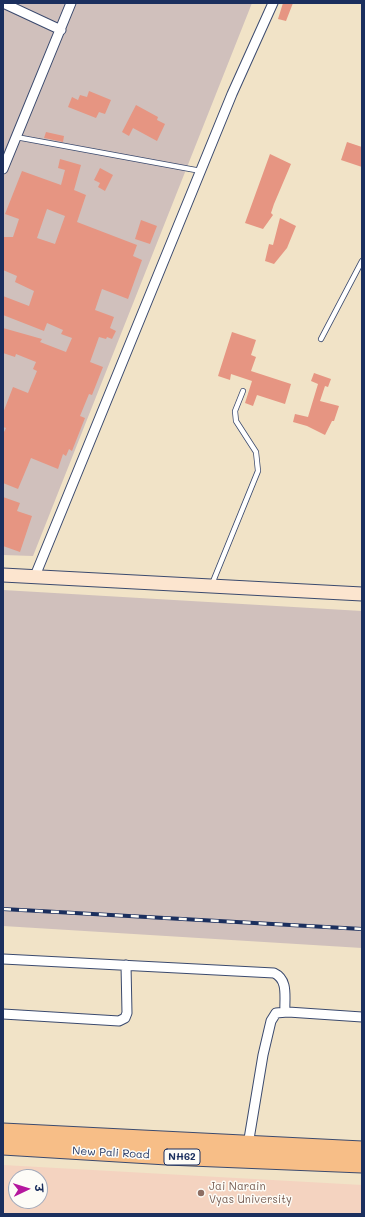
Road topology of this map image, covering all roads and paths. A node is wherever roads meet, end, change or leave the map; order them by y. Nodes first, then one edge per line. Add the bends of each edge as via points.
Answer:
1 (72, 3) edge
2 (273, 3) edge
3 (3, 4) edge
4 (60, 30) junction
5 (16, 137) junction
6 (3, 169) edge
7 (201, 171) junction
8 (362, 261) edge
9 (321, 339) dead end
10 (243, 391) dead end
11 (3, 574) edge
12 (35, 576) junction
13 (211, 587) junction
14 (362, 594) edge
15 (3, 959) edge
16 (126, 965) junction
17 (285, 1012) junction
18 (3, 1014) edge
19 (362, 1017) edge
20 (3, 1132) edge
21 (248, 1145) junction
22 (3, 1146) edge
23 (362, 1150) edge
24 (362, 1164) edge

1 - 4 street
2 - 7 street
3 - 4 street
4 - 5 street
5 - 6 street
5 - 7 lane
7 - 12 street
8 - 9 lane
10 - 13 lane via 235,411 236,421 256,452 258,471
11 - 12 street
12 - 13 street
13 - 14 street
15 - 16 street
16 - 17 street via 274,973 281,976 284,981
16 - 18 street via 127,1013 125,1018 119,1021
17 - 19 street
17 - 21 street via 276,1013 271,1022
20 - 21 highway, New Pali Road / NH62
21 - 23 highway, New Pali Road / NH62
22 - 24 highway, New Pali Road / NH62

